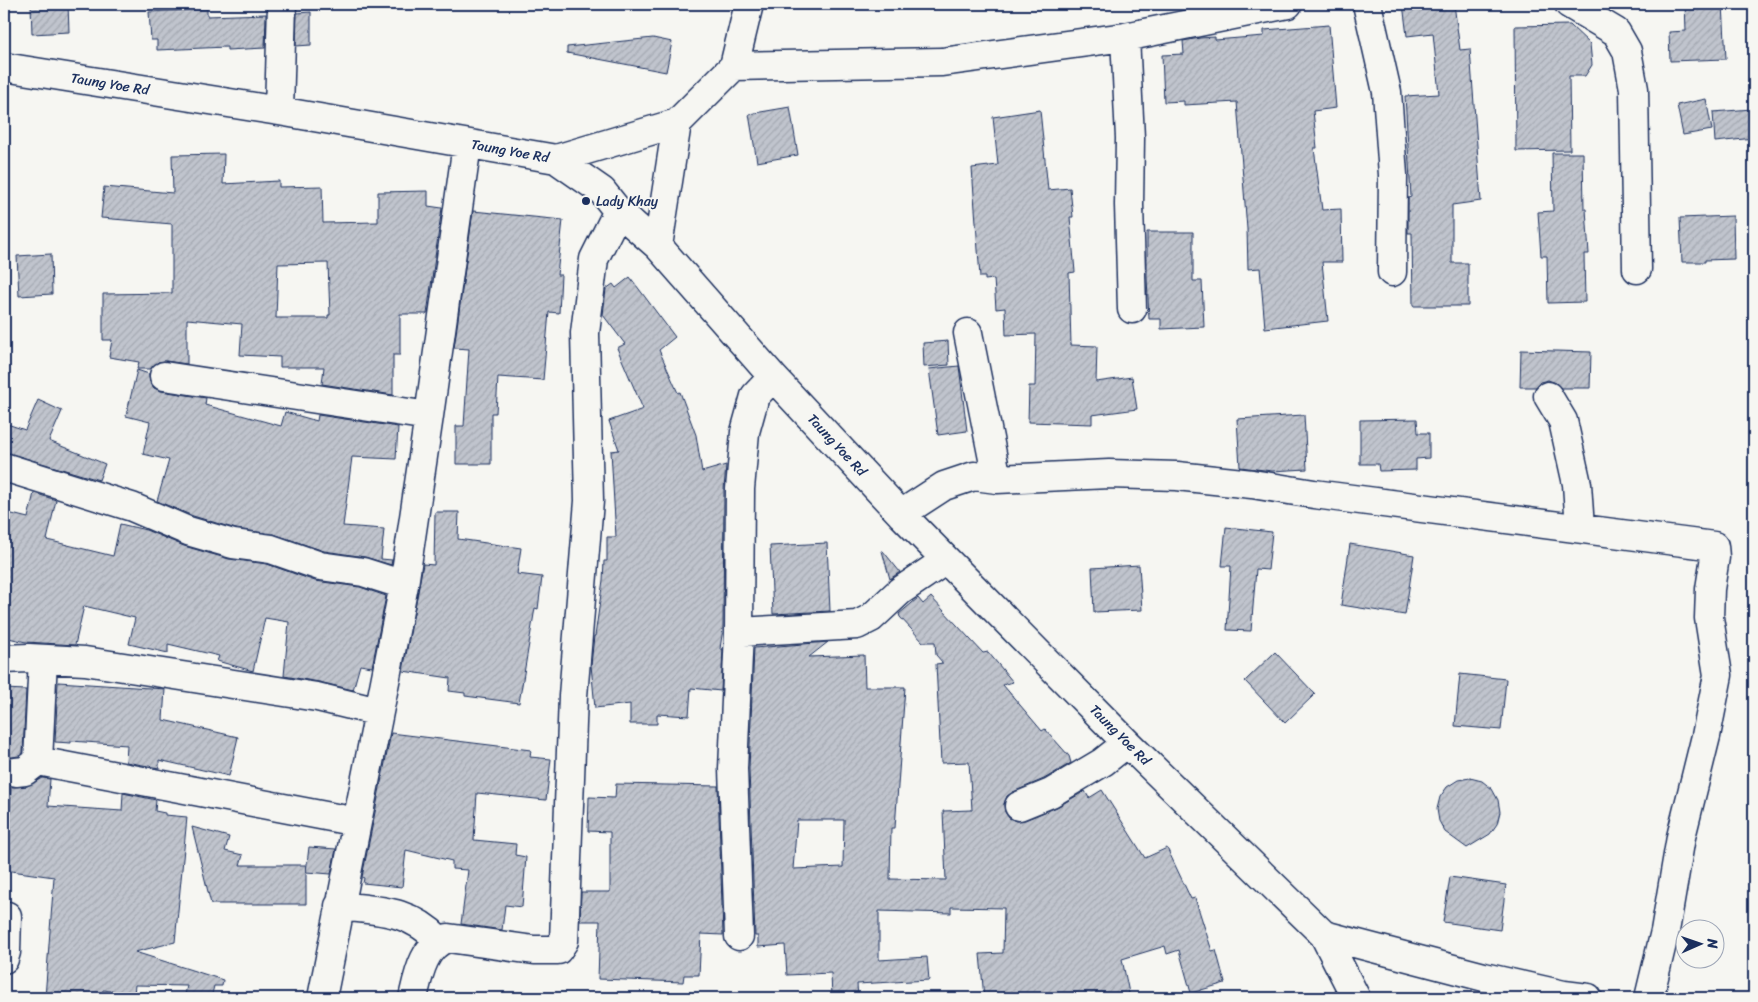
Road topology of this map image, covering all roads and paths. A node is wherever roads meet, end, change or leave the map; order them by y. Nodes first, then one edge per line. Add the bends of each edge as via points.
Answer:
1 (282, 4) edge
2 (749, 4) edge
3 (1288, 4) edge
4 (1367, 4) edge
5 (1569, 4) edge
6 (1125, 37) junction
7 (734, 66) junction
8 (4, 67) edge
9 (279, 111) junction
10 (677, 123) junction
11 (467, 144) junction
12 (556, 158) junction
13 (618, 211) junction
14 (658, 246) junction
15 (1637, 269) dead end
16 (1392, 272) dead end
17 (1132, 309) dead end
18 (968, 333) dead end
19 (164, 376) dead end
20 (773, 377) junction
21 (1548, 396) dead end
22 (429, 416) junction
23 (4, 467) edge
24 (997, 478) junction
25 (901, 514) junction
26 (1580, 528) junction
27 (946, 560) junction
28 (404, 585) junction
29 (739, 632) junction
30 (4, 659) edge
31 (43, 659) junction
32 (379, 712) junction
33 (1127, 744) junction
34 (1019, 806) dead end
35 (357, 822) junction
36 (339, 906) junction
37 (7, 916) dead end
38 (1324, 935) junction
39 (739, 936) dead end
40 (440, 940) junction
41 (4, 959) edge
42 (322, 998) edge
43 (413, 998) edge
44 (1356, 998) edge
45 (1588, 998) edge
46 (1649, 998) edge

1 - 9 street
2 - 7 street
3 - 6 street
4 - 16 street via 1387,92 1393,175
5 - 15 street via 1616,32 1627,51 1634,89
6 - 7 street via 942,62
6 - 17 street
7 - 10 street
8 - 9 street, Taung Yoe Rd
9 - 11 street, Taung Yoe Rd
10 - 12 street
10 - 14 street
11 - 12 street, Taung Yoe Rd
11 - 22 street
12 - 13 street, Taung Yoe Rd via 602,191
13 - 14 street, Taung Yoe Rd
13 - 40 street via 594,259 585,332 589,501 573,696 564,941 558,950 542,950 448,938
14 - 20 street, Taung Yoe Rd
18 - 24 street
19 - 22 street
20 - 25 street, Taung Yoe Rd
20 - 29 street via 755,396 745,432 740,489
21 - 26 street via 1563,421 1578,484
22 - 28 street
23 - 28 street via 132,507 188,530 234,544 271,549 320,566 363,572
24 - 25 street via 974,476 944,486
24 - 26 street via 1109,474 1177,476
25 - 27 street, Taung Yoe Rd
26 - 46 street via 1714,546 1709,618 1718,675
27 - 29 street via 900,591 871,618 857,625
27 - 33 street, Taung Yoe Rd
28 - 32 street
29 - 39 street via 733,769
30 - 31 street
31 - 32 street via 85,661 317,697
31 - 35 street via 27,766
32 - 35 street
33 - 34 street via 1051,793
33 - 38 street, Taung Yoe Rd
35 - 36 street
36 - 40 street via 397,914 418,922
36 - 42 street
37 - 41 street
38 - 44 street
38 - 45 street, Taung Yoe Rd via 1484,977
40 - 43 street via 420,969

